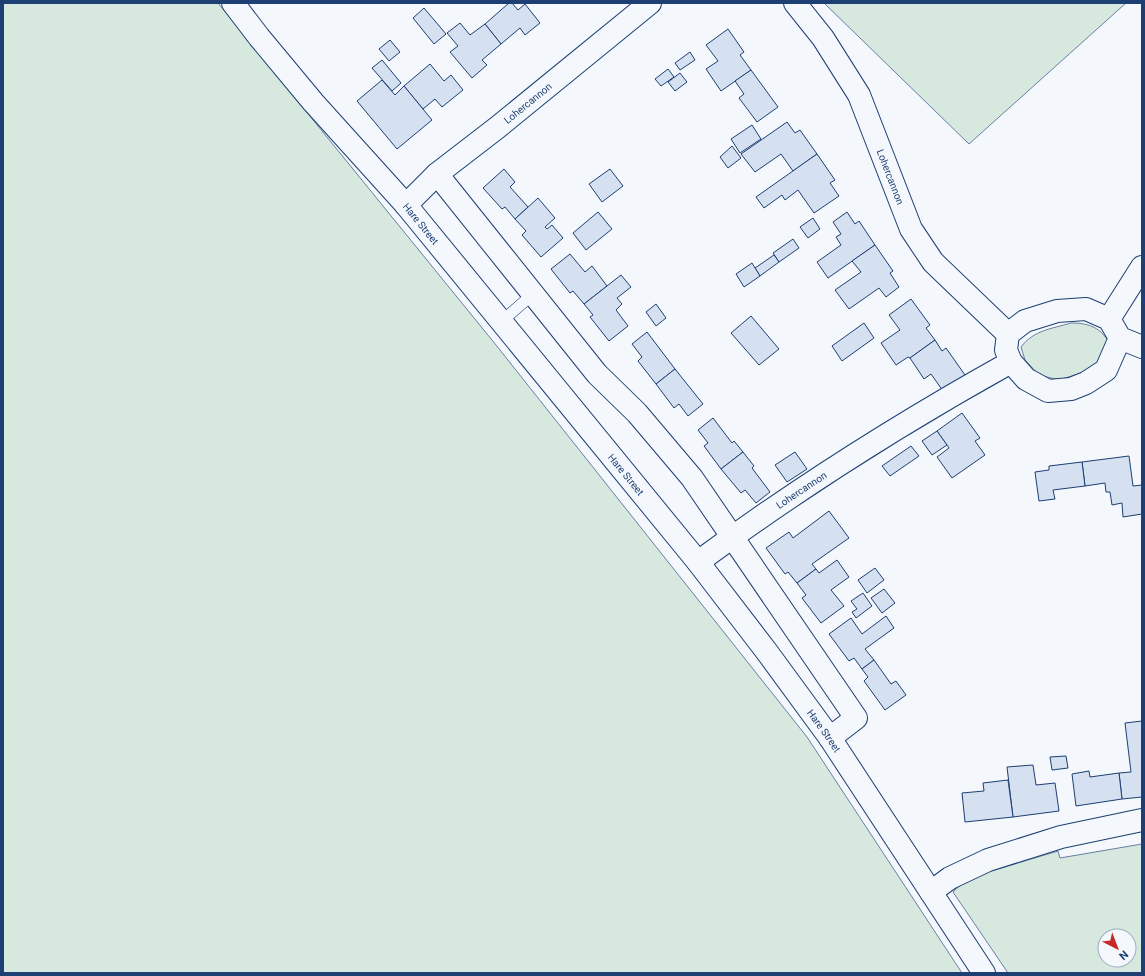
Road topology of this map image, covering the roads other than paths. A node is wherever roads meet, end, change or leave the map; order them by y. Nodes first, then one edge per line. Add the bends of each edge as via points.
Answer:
1 (233, 3) edge
2 (650, 3) edge
3 (795, 3) edge
4 (437, 174) junction
5 (406, 205) junction
6 (1142, 267) edge
7 (533, 294) junction
8 (502, 321) junction
9 (1114, 328) junction
10 (1008, 334) junction
11 (1142, 347) edge
12 (1011, 362) junction
13 (733, 537) junction
14 (698, 562) junction
15 (830, 738) junction
16 (1142, 820) edge
17 (931, 892) junction
18 (984, 973) edge

1 - 5 street, Hare Street via 313,102
2 - 4 street, Lohercannon
3 - 10 street, Lohercannon via 823,38 859,95 911,229 933,262
4 - 5 street, Lohercannon
4 - 7 street
5 - 8 street, Hare Street
6 - 9 street
7 - 8 lane
7 - 13 street via 597,374 637,413 692,478
8 - 14 street, Hare Street
9 - 10 street via 1086,309 1057,311 1025,321
9 - 11 street
9 - 12 street via 1106,370 1071,389 1048,391 1026,379
10 - 12 street via 1006,350
12 - 13 street, Lohercannon via 847,460
13 - 14 street, Lohercannon
13 - 15 street via 856,718
14 - 15 street, Hare Street
15 - 17 street, Hare Street
16 - 17 street via 1061,837 988,860 950,878
17 - 18 street, Hare Street

